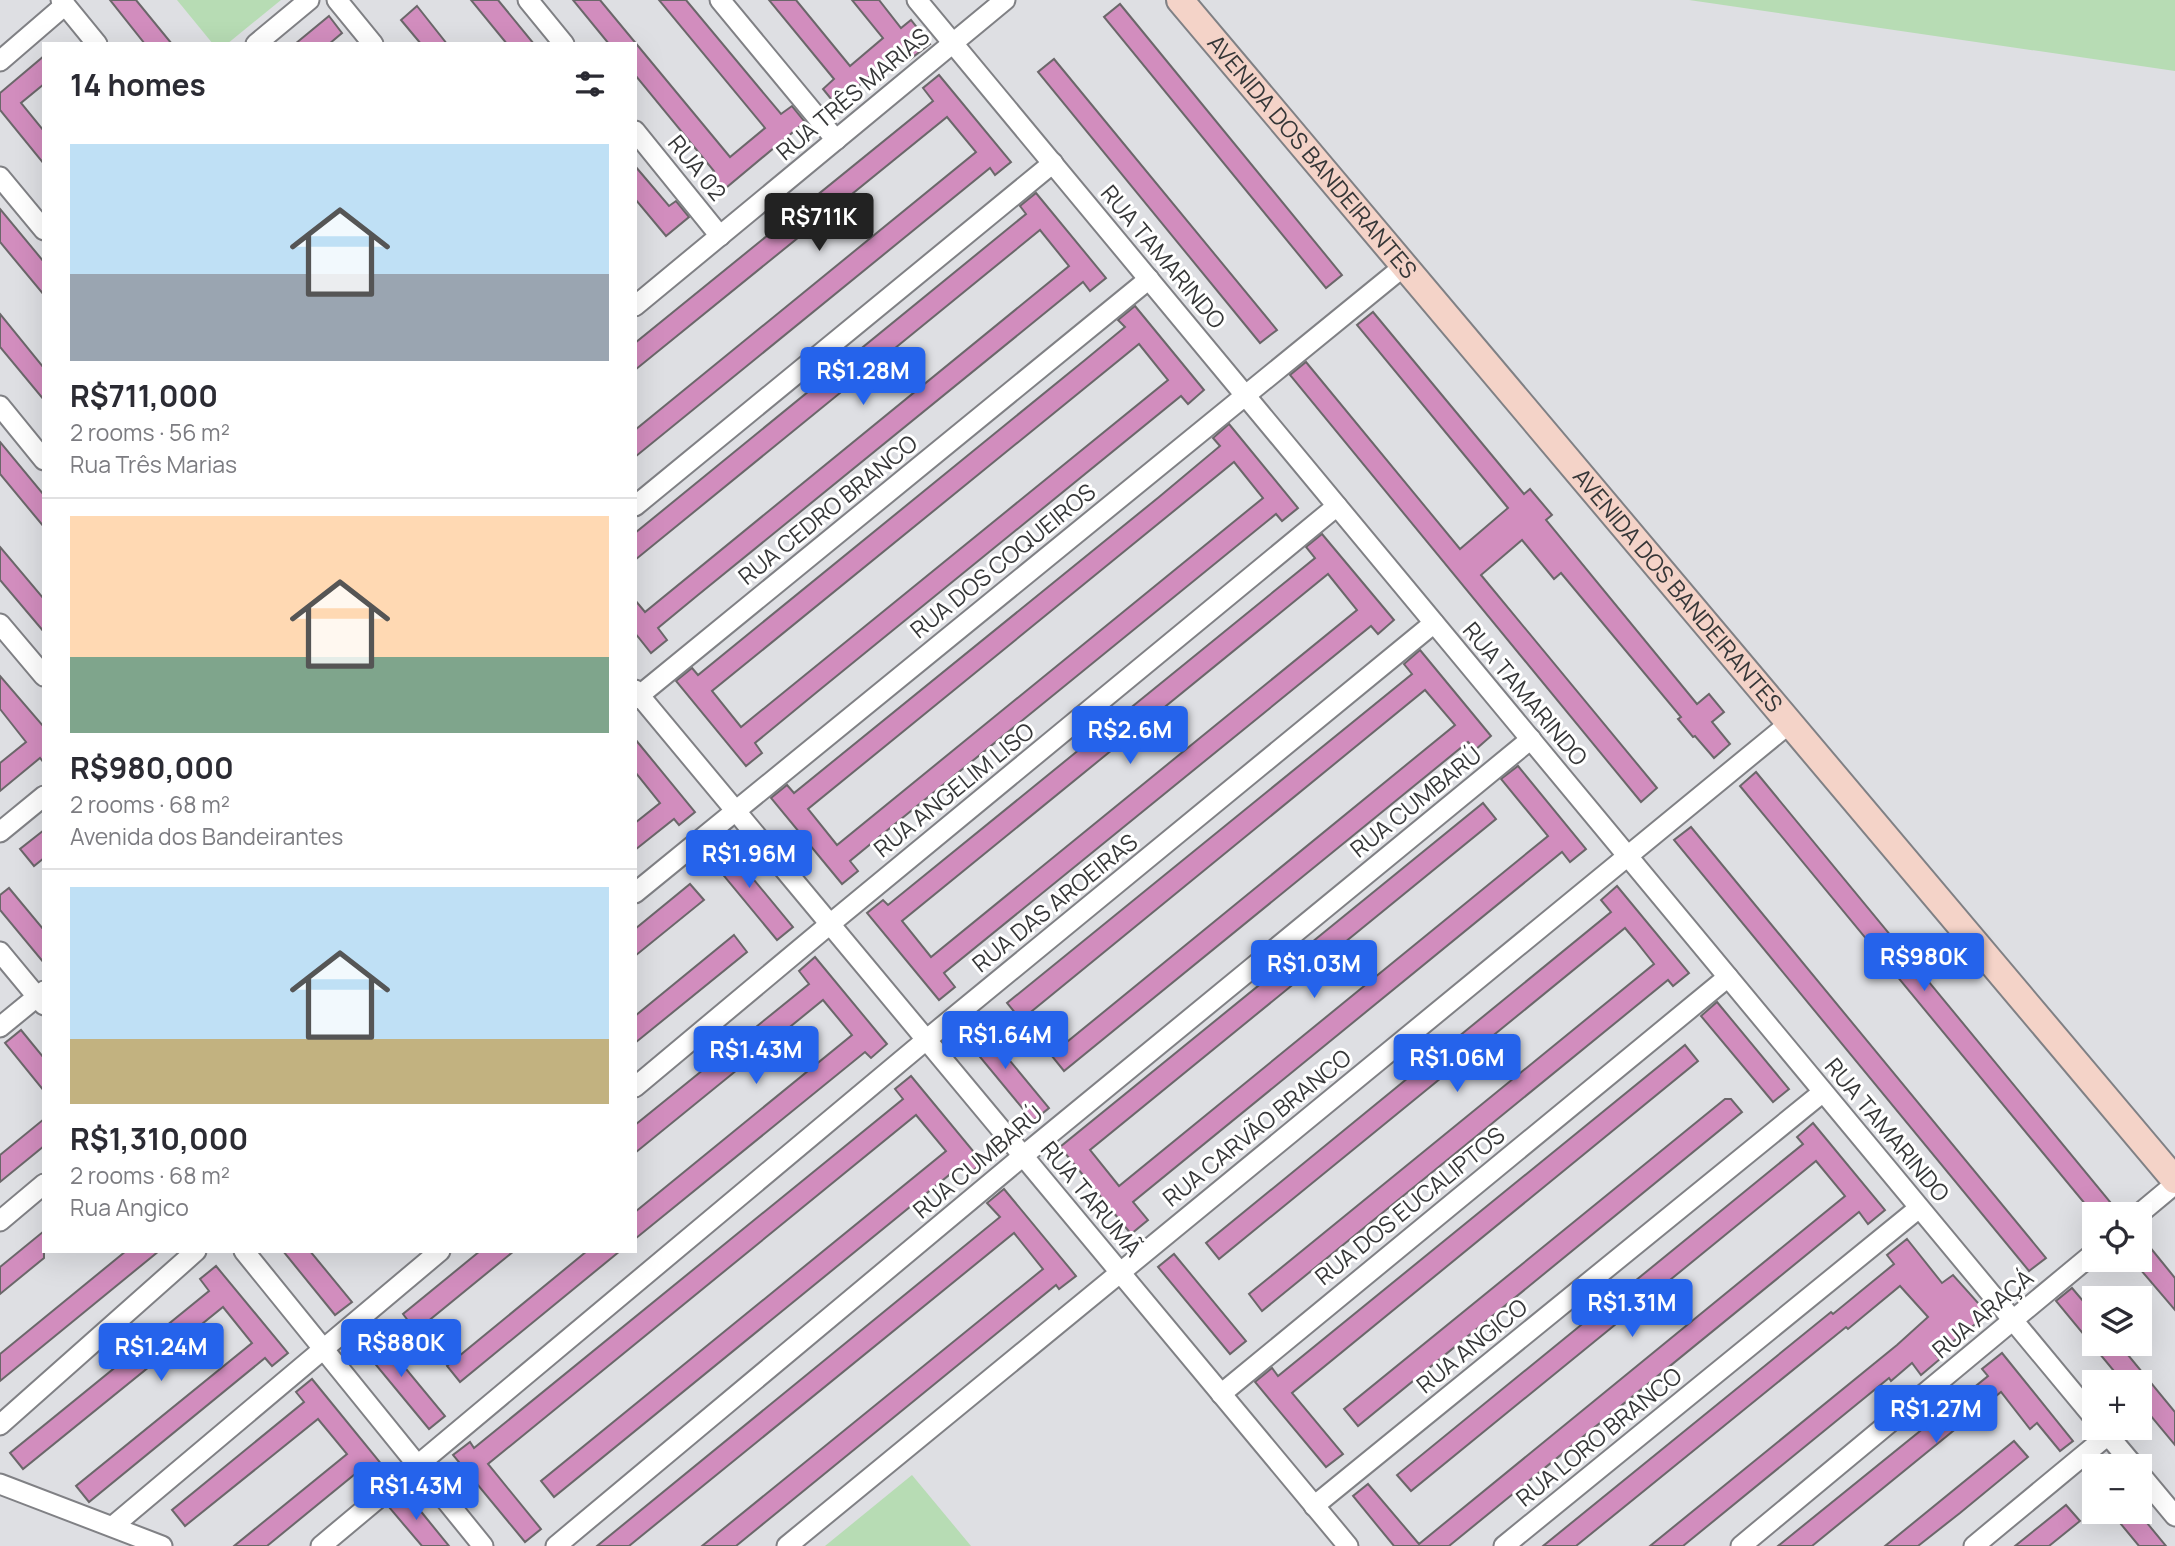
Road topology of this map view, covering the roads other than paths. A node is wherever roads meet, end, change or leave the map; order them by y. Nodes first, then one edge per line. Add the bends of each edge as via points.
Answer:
1 (309, 0) edge
2 (337, 0) edge
3 (528, 0) edge
4 (720, 0) edge
5 (917, 0) edge
6 (1004, 0) edge
7 (1180, 0) edge
8 (63, 3) edge
9 (95, 42) edge
10 (258, 42) edge
11 (371, 42) edge
12 (562, 42) edge
13 (953, 43) junction
14 (0, 61) edge
15 (637, 133) edge
16 (836, 140) junction
17 (1053, 163) junction
18 (0, 177) edge
19 (42, 228) edge
20 (720, 236) junction
21 (1404, 267) junction
22 (1149, 279) junction
23 (637, 304) edge
24 (1245, 395) junction
25 (0, 406) edge
26 (42, 458) edge
27 (637, 504) edge
28 (1337, 506) junction
29 (1434, 623) junction
30 (0, 624) edge
31 (42, 674) edge
32 (637, 695) edge
33 (1791, 722) junction
34 (1531, 739) junction
35 (42, 798) edge
36 (736, 812) junction
37 (0, 832) edge
38 (1628, 857) junction
39 (637, 892) edge
40 (830, 924) junction
41 (0, 952) edge
42 (1728, 977) junction
43 (41, 998) edge
44 (0, 1027) edge
45 (926, 1040) junction
46 (637, 1085) edge
47 (1823, 1092) junction
48 (1023, 1156) junction
49 (2175, 1182) edge
50 (42, 1186) edge
51 (2152, 1202) edge
52 (1919, 1208) junction
53 (0, 1221) edge
54 (194, 1253) edge
55 (246, 1253) edge
56 (438, 1253) edge
57 (2082, 1263) edge
58 (1120, 1272) junction
59 (2013, 1321) junction
60 (324, 1349) junction
61 (1221, 1394) junction
62 (2082, 1403) edge
63 (0, 1425) edge
64 (2097, 1440) edge
65 (2113, 1440) edge
66 (2124, 1454) edge
67 (417, 1465) junction
68 (0, 1484) edge
69 (2152, 1488) edge
70 (1314, 1506) junction
71 (2175, 1516) edge
72 (113, 1526) junction
73 (162, 1546) edge
74 (321, 1546) edge
75 (484, 1546) edge
76 (556, 1546) edge
77 (787, 1546) edge
78 (1348, 1546) edge
79 (1504, 1546) edge
80 (1741, 1546) edge
81 (1974, 1546) edge

1 - 10 street
2 - 11 street
3 - 12 street
4 - 16 street
5 - 13 street, RUA TAMARINDO
6 - 13 street, RUA TRÊS MARIAS
7 - 21 street, AVENIDA DOS BANDEIRANTES
8 - 9 street
8 - 14 street
13 - 16 street, RUA TRÊS MARIAS
13 - 17 street, RUA TAMARINDO
15 - 20 street, RUA 02
16 - 20 street, RUA TRÊS MARIAS
17 - 22 street, RUA TAMARINDO
17 - 27 street
18 - 19 street
20 - 23 street, RUA TRÊS MARIAS
21 - 24 street, RUA DOS COQUEIROS
21 - 33 street, AVENIDA DOS BANDEIRANTES
22 - 24 street, RUA TAMARINDO
22 - 32 street, RUA CEDRO BRANCO
24 - 28 street, RUA TAMARINDO
24 - 36 street, RUA DOS COQUEIROS
25 - 26 street
28 - 29 street, RUA TAMARINDO
28 - 40 street, RUA ANGELIM LISO
29 - 34 street, RUA TAMARINDO
29 - 45 street, RUA DAS AROEIRAS
30 - 31 street
32 - 36 street, RUA TARUMÃ
33 - 38 street, RUA CARVÃO BRANCO
33 - 49 street, AVENIDA DOS BANDEIRANTES
34 - 38 street, RUA TAMARINDO
34 - 48 street, RUA CUMBARÚ
35 - 37 street
36 - 39 street, RUA DOS COQUEIROS
36 - 40 street, RUA TARUMÃ
38 - 42 street, RUA TAMARINDO
38 - 58 street, RUA CARVÃO BRANCO
40 - 45 street, RUA TARUMÃ
40 - 46 street, RUA ANGELIM LISO
41 - 43 street
42 - 47 street, RUA TAMARINDO
42 - 61 street, RUA DOS EUCALIPTOS
43 - 44 street
45 - 48 street, RUA TARUMÃ
45 - 67 street, RUA DAS AROEIRAS
47 - 52 street, RUA TAMARINDO
47 - 70 street, RUA ANGICO
48 - 58 street, RUA TARUMÃ
48 - 76 street, RUA CUMBARÚ
49 - 51 street
50 - 53 street
52 - 59 street, RUA TAMARINDO
52 - 79 street, RUA LORO BRANCO
54 - 63 street
55 - 60 street
56 - 60 street
57 - 59 street, RUA ARAÇÁ
58 - 61 street, RUA TARUMÃ
58 - 77 street, RUA CARVÃO BRANCO
59 - 62 street, RUA TAMARINDO
59 - 80 street, RUA ARAÇÁ
60 - 67 street
60 - 72 street
61 - 70 street, RUA TARUMÃ
64 - 81 street
65 - 66 street
67 - 74 street, RUA DAS AROEIRAS
67 - 75 street
68 - 72 street
69 - 71 street
70 - 78 street, RUA TARUMÃ
72 - 73 street

